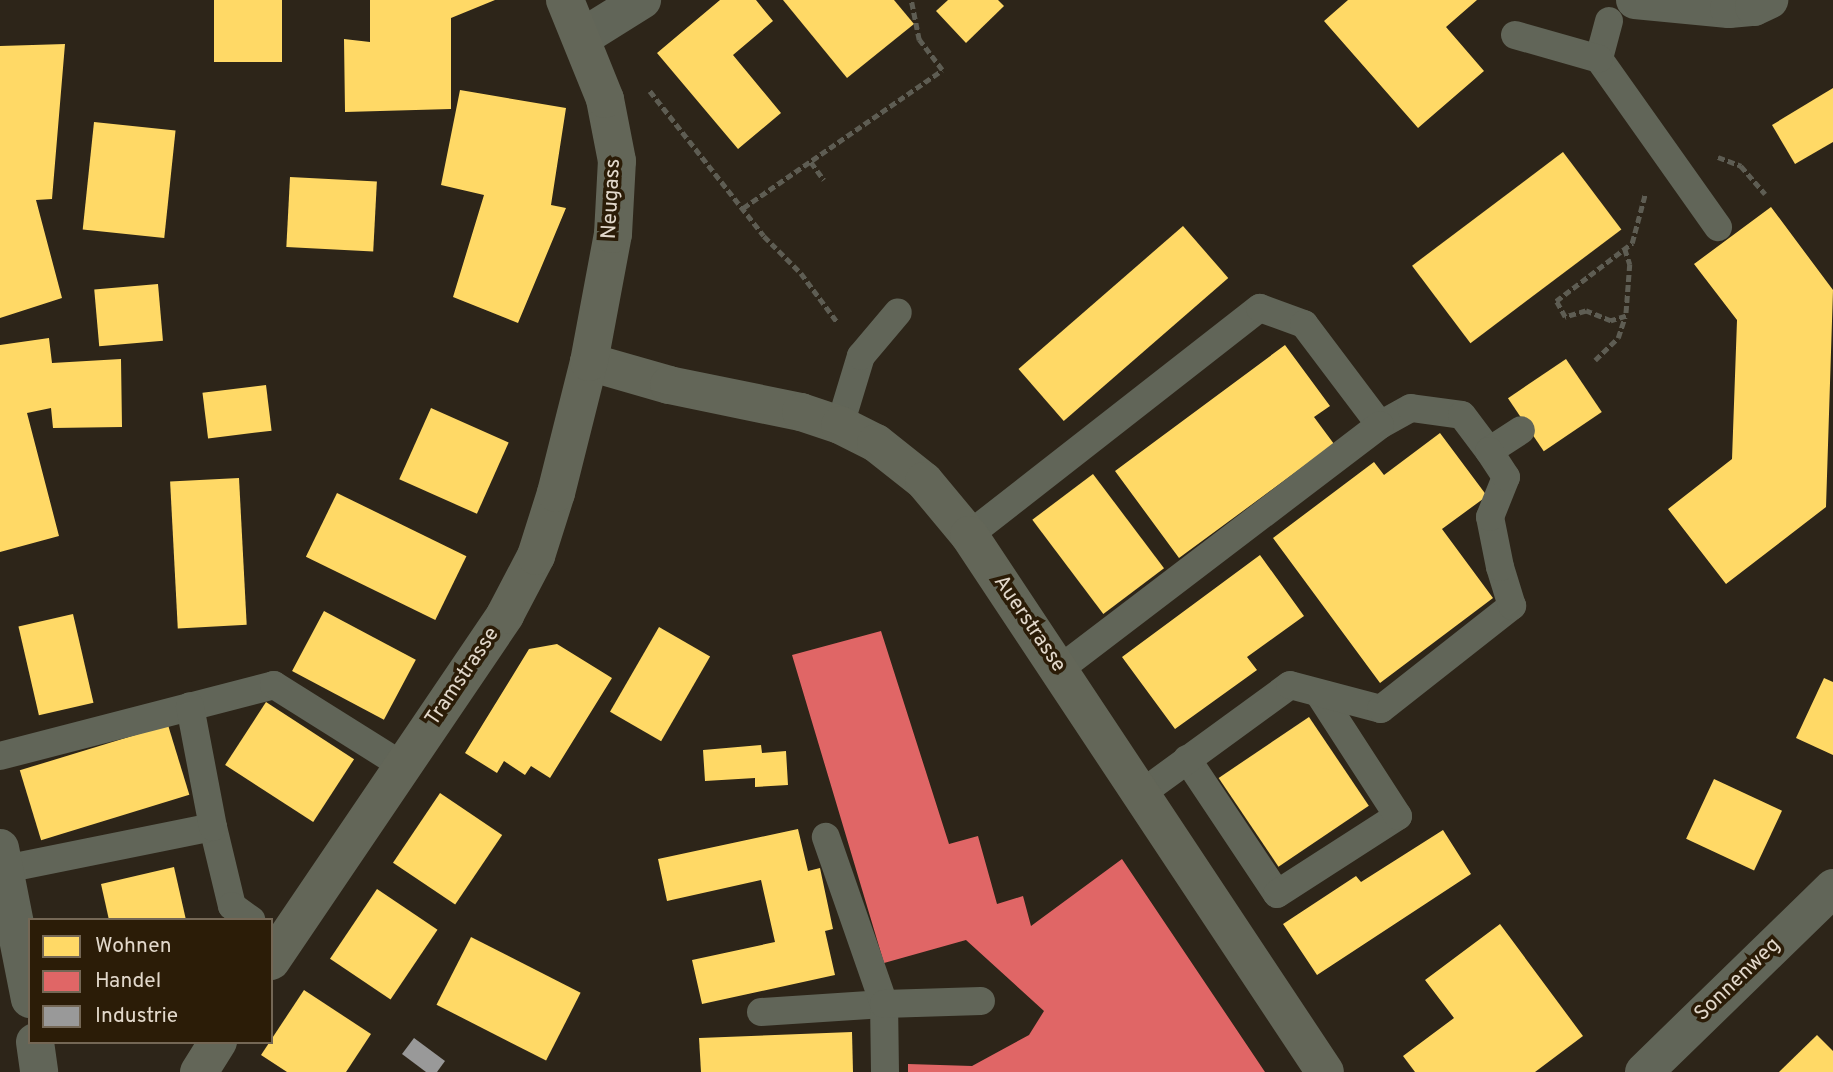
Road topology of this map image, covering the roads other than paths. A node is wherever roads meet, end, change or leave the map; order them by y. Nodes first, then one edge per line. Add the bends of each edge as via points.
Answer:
1 (565, 0) edge
2 (642, 0) edge
3 (1769, 0) edge
4 (1622, 10) edge
5 (1515, 36) dead end
6 (581, 38) junction
7 (1599, 59) junction
8 (1718, 227) dead end
9 (898, 312) dead end
10 (589, 362) junction
11 (840, 425) junction
12 (1380, 425) junction
13 (1521, 430) dead end
14 (1489, 452) junction
15 (969, 535) junction
16 (1060, 669) junction
17 (1319, 694) junction
18 (190, 706) junction
19 (0, 756) edge
20 (1187, 759) junction
21 (403, 766) junction
22 (1142, 793) junction
23 (213, 827) junction
24 (826, 837) dead end
25 (3, 859) edge
26 (1833, 888) edge
27 (248, 918) edge
28 (8, 924) edge
29 (276, 945) edge
30 (28, 992) edge
31 (981, 1001) dead end
32 (884, 1004) junction
33 (761, 1012) dead end
34 (36, 1044) edge
35 (217, 1044) edge
36 (39, 1072) edge
37 (199, 1072) edge
38 (885, 1072) edge
39 (1325, 1072) edge
40 (1644, 1072) edge

1 - 6 main road, Neugass
2 - 6 street
3 - 4 street via 1754,7 1729,9
4 - 7 lane
5 - 7 lane
6 - 10 main road, Neugass via 605,99 617,161 613,234
7 - 8 lane
9 - 11 lane via 861,356
10 - 11 main road, Auerstrasse
10 - 21 main road, Tramstrasse via 536,556 505,615
11 - 15 main road, Auerstrasse via 876,443 924,481
12 - 14 lane via 1411,408 1462,415
12 - 15 lane via 1304,324 1261,308
12 - 16 lane
13 - 14 lane
14 - 17 lane via 1506,477 1490,517 1512,606 1381,709
15 - 16 main road, Auerstrasse
16 - 22 main road, Auerstrasse
17 - 20 lane via 1290,685
17 - 20 lane via 1398,816 1277,894
18 - 19 lane
18 - 21 lane via 274,685
18 - 23 lane
20 - 22 lane
21 - 29 main road, Tramstrasse
22 - 39 main road, Auerstrasse
23 - 25 lane
23 - 27 lane via 232,906
24 - 32 lane
25 - 28 street
26 - 40 street, Sonnenweg
28 - 30 street
31 - 32 lane
32 - 33 lane
32 - 38 lane
34 - 36 street
35 - 37 main road

